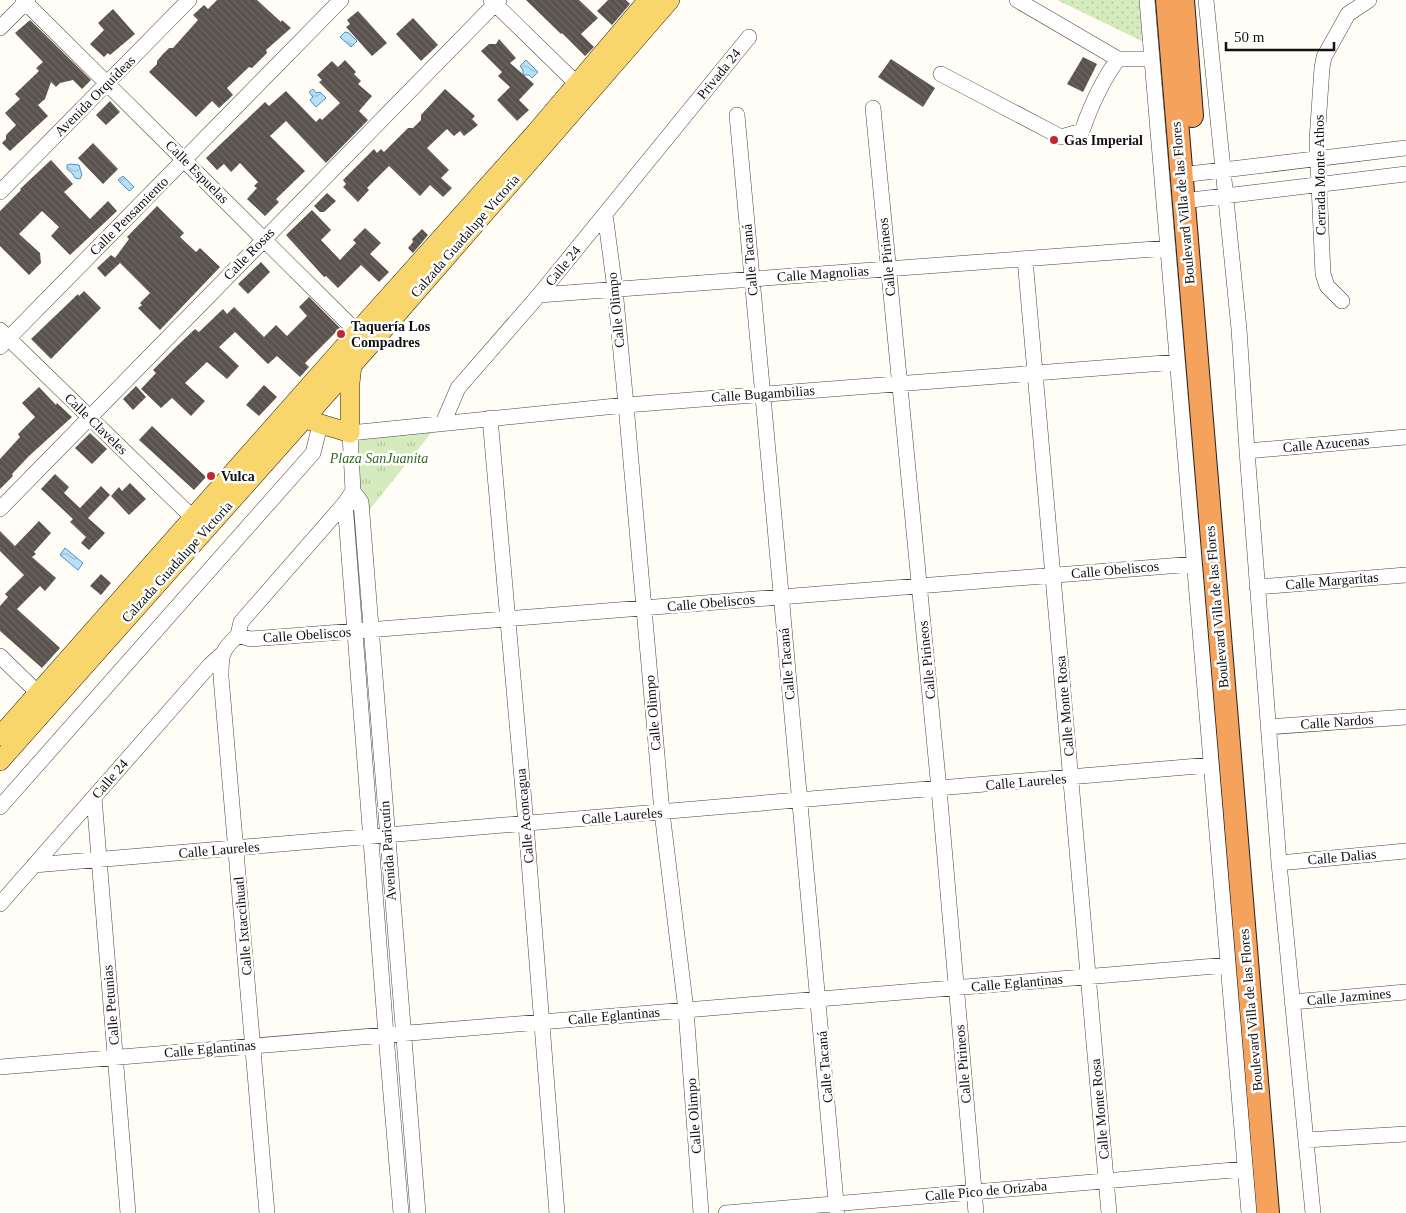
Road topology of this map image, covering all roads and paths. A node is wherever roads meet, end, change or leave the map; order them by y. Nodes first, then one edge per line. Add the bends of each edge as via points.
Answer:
1 (189, 0) edge
2 (341, 0) edge
3 (648, 0) edge
4 (670, 0) edge
5 (1017, 0) edge
6 (1147, 0) edge
7 (1167, 0) edge
8 (1183, 0) edge
9 (1206, 0) edge
10 (1369, 0) edge
11 (26, 1) edge
12 (495, 1) edge
13 (0, 28) edge
14 (749, 37) dead end
15 (1152, 58) junction
16 (1118, 59) junction
17 (941, 74) dead end
18 (107, 83) junction
19 (577, 84) junction
20 (873, 108) dead end
21 (689, 111) joint
22 (737, 115) dead end
23 (1406, 148) edge
24 (1318, 159) junction
25 (184, 160) junction
26 (1223, 171) junction
27 (1406, 174) edge
28 (1189, 175) junction
29 (1319, 185) junction
30 (0, 192) edge
31 (1226, 196) junction
32 (1191, 200) junction
33 (605, 214) junction
34 (264, 239) junction
35 (1168, 248) junction
36 (1025, 258) junction
37 (889, 269) junction
38 (752, 279) junction
39 (615, 289) junction
40 (539, 295) junction
41 (1342, 301) dead end
42 (364, 338) junction
43 (3, 339) edge
44 (1177, 362) junction
45 (352, 365) junction
46 (1035, 373) junction
47 (900, 383) junction
48 (320, 388) junction
49 (762, 394) junction
50 (626, 405) junction
51 (89, 417) junction
52 (490, 418) junction
53 (296, 419) junction
54 (443, 423) junction
55 (318, 433) junction
56 (350, 433) junction
57 (1406, 437) edge
58 (1246, 451) junction
59 (353, 499) junction
60 (0, 509) edge
61 (192, 518) junction
62 (1194, 564) junction
63 (1053, 575) junction
64 (1406, 575) edge
65 (919, 586) junction
66 (1257, 587) junction
67 (781, 597) junction
68 (644, 608) junction
69 (508, 619) junction
70 (371, 630) junction
71 (355, 631) junction
72 (234, 638) junction
73 (221, 655) junction
74 (0, 656) edge
75 (38, 693) junction
76 (1406, 717) edge
77 (1268, 727) junction
78 (0, 736) edge
79 (0, 761) edge
80 (1210, 765) junction
81 (1071, 778) junction
82 (939, 789) junction
83 (94, 797) junction
84 (799, 801) junction
85 (0, 807) edge
86 (662, 812) junction
87 (526, 824) junction
88 (387, 836) junction
89 (371, 837) junction
90 (236, 848) junction
91 (1406, 851) edge
92 (100, 860) junction
93 (1279, 863) junction
94 (34, 865) junction
95 (0, 904) edge
96 (1228, 965) junction
97 (1089, 977) junction
98 (956, 988) junction
99 (1406, 992) edge
100 (819, 999) junction
101 (1292, 1002) junction
102 (686, 1010) junction
103 (542, 1022) junction
104 (402, 1034) junction
105 (386, 1035) junction
106 (254, 1046) junction
107 (116, 1057) junction
108 (0, 1066) edge
109 (1406, 1134) edge
110 (1306, 1140) junction
111 (1246, 1170) junction
112 (1106, 1181) junction
113 (974, 1192) junction
114 (836, 1208) edge
115 (128, 1213) edge
116 (267, 1213) edge
117 (401, 1213) edge
118 (418, 1213) edge
119 (557, 1213) edge
120 (701, 1213) edge
121 (726, 1213) edge
122 (976, 1213) edge
123 (1109, 1213) edge
124 (1249, 1213) edge
125 (1268, 1213) edge
126 (1282, 1213) edge
127 (1313, 1213) edge

1 - 18 street, Avenida Orquídeas
2 - 25 street, Calle Pensamiento
3 - 19 main road, Calzada Guadalupe Victoria
4 - 42 main road, Calzada Guadalupe Victoria
5 - 16 street
6 - 15 street
7 - 28 highway, Boulevard Villa de las Flores
8 - 28 highway, Boulevard Villa de las Flores
9 - 26 street
10 - 24 street, Cerrada Monte Athos via 1348,14 1324,57
11 - 13 street
11 - 18 street, Calle Espuelas
12 - 19 street
12 - 34 street, Calle Rosas
14 - 21 street, Privada 24
15 - 16 street
15 - 35 street
16 - 17 street via 1091,105 1082,131 1061,137
18 - 25 street, Calle Espuelas
18 - 30 street, Avenida Orquídeas
19 - 42 main road, Calzada Guadalupe Victoria via 472,205
20 - 37 street, Calle Pirineos
21 - 33 street, Calle 24
22 - 38 street, Calle Tacaná
23 - 24 street
24 - 26 street
24 - 29 street, Cerrada Monte Athos
25 - 34 street, Calle Espuelas
25 - 43 street, Calle Pensamiento
26 - 28 street
26 - 31 street
27 - 29 street
28 - 32 highway, Boulevard Villa de las Flores
29 - 31 street
29 - 41 street, Cerrada Monte Athos via 1323,274 1328,286
31 - 32 street
31 - 58 street via 1239,329
32 - 125 highway, Boulevard Villa de las Flores
32 - 126 highway, Boulevard Villa de las Flores
33 - 39 street, Calle Olimpo
33 - 40 street, Calle 24
34 - 42 street, Calle Espuelas
34 - 51 street, Calle Rosas
35 - 36 street, Calle Magnolias
35 - 44 street
36 - 37 street, Calle Magnolias
36 - 46 street, Calle Monte Rosa
37 - 38 street, Calle Magnolias
37 - 47 street, Calle Pirineos
38 - 39 street, Calle Magnolias
38 - 49 street, Calle Tacaná
39 - 40 street, Calle Magnolias
39 - 50 street, Calle Olimpo
40 - 54 street, Calle 24 via 458,388
42 - 45 main road, Calzada Guadalupe Victoria
42 - 48 main road, Calzada Guadalupe Victoria
43 - 51 street, Calle Claveles
44 - 46 street, Calle Bugambilias
44 - 62 street
45 - 48 main road, Calzada Guadalupe Victoria
45 - 56 main road
46 - 47 street, Calle Bugambilias
46 - 63 street, Calle Monte Rosa
47 - 49 street, Calle Bugambilias
47 - 65 street, Calle Pirineos
48 - 53 main road, Calzada Guadalupe Victoria
48 - 56 main road
49 - 50 street, Calle Bugambilias
49 - 67 street, Calle Tacaná
50 - 52 street, Calle Bugambilias
50 - 68 street, Calle Olimpo
51 - 60 street, Calle Rosas
51 - 61 street, Calle Claveles
52 - 54 street, Calle Bugambilias
52 - 69 street, Calle Aconcagua
53 - 55 main road
53 - 56 main road
53 - 61 main road, Calzada Guadalupe Victoria
53 - 79 main road, Calzada Guadalupe Victoria
54 - 56 street, Calle Bugambilias
55 - 56 main road
55 - 85 street via 313,453
56 - 59 street, Avenida Paricutín
57 - 58 street, Calle Azucenas
58 - 66 street
59 - 70 street, Avenida Paricutín
59 - 71 street, Avenida Paricutín
59 - 72 street via 241,622
61 - 75 main road, Calzada Guadalupe Victoria
62 - 63 street, Calle Obeliscos
62 - 80 street
63 - 65 street, Calle Obeliscos
63 - 81 street, Calle Monte Rosa
64 - 66 street, Calle Margaritas
65 - 67 street, Calle Obeliscos
65 - 82 street, Calle Pirineos
66 - 77 street
67 - 68 street, Calle Obeliscos
67 - 84 street, Calle Tacaná
68 - 69 street, Calle Obeliscos
68 - 86 street, Calle Olimpo
69 - 70 street, Calle Obeliscos
69 - 87 street, Calle Aconcagua
70 - 71 street, Calle Obeliscos
70 - 88 street, Avenida Paricutín
71 - 72 street, Calle Obeliscos
71 - 89 street, Avenida Paricutín
72 - 73 street
73 - 83 street, Calle 24
73 - 90 street, Calle Ixtaccihuatl
74 - 75 street
75 - 78 main road, Calzada Guadalupe Victoria
76 - 77 street, Calle Nardos
77 - 93 street
80 - 81 street, Calle Laureles
80 - 96 street
81 - 82 street, Calle Laureles
81 - 97 street, Calle Monte Rosa
82 - 84 street, Calle Laureles
82 - 98 street, Calle Pirineos
83 - 92 street, Calle Petunias
83 - 94 street, Calle 24
84 - 86 street, Calle Laureles
84 - 100 street, Calle Tacaná
86 - 87 street, Calle Laureles
86 - 102 street, Calle Olimpo
87 - 88 street, Calle Laureles
87 - 103 street, Calle Aconcagua
88 - 89 street, Calle Laureles
88 - 104 street, Avenida Paricutín
89 - 90 street, Calle Laureles
89 - 105 street, Avenida Paricutín
90 - 92 street, Calle Laureles
90 - 106 street, Calle Ixtaccihuatl
91 - 93 street, Calle Dalias
92 - 94 street, Calle Laureles
92 - 107 street, Calle Petunias
93 - 101 street
94 - 95 street, Calle 24
96 - 97 street, Calle Eglantinas
96 - 111 street
97 - 98 street, Calle Eglantinas
97 - 112 street, Calle Monte Rosa
98 - 100 street, Calle Eglantinas
98 - 113 street, Calle Pirineos
99 - 101 street, Calle Jazmines
100 - 102 street, Calle Eglantinas
100 - 114 street, Calle Tacaná
101 - 110 street
102 - 103 street, Calle Eglantinas
102 - 120 street, Calle Olimpo
103 - 104 street, Calle Eglantinas
103 - 119 street, Calle Aconcagua
104 - 105 street, Calle Eglantinas
104 - 118 street, Avenida Paricutín
105 - 106 street, Calle Eglantinas
105 - 117 street, Avenida Paricutín
106 - 107 street, Calle Eglantinas
106 - 116 street, Calle Ixtaccihuatl
107 - 108 street, Calle Eglantinas
107 - 115 street, Calle Petunias
109 - 110 street
110 - 127 street
111 - 112 street, Calle Pico de Orizaba
111 - 124 street
112 - 113 street, Calle Pico de Orizaba
112 - 123 street, Calle Monte Rosa
113 - 114 street, Calle Pico de Orizaba
113 - 122 street, Calle Pirineos
114 - 121 street, Calle Pico de Orizaba

